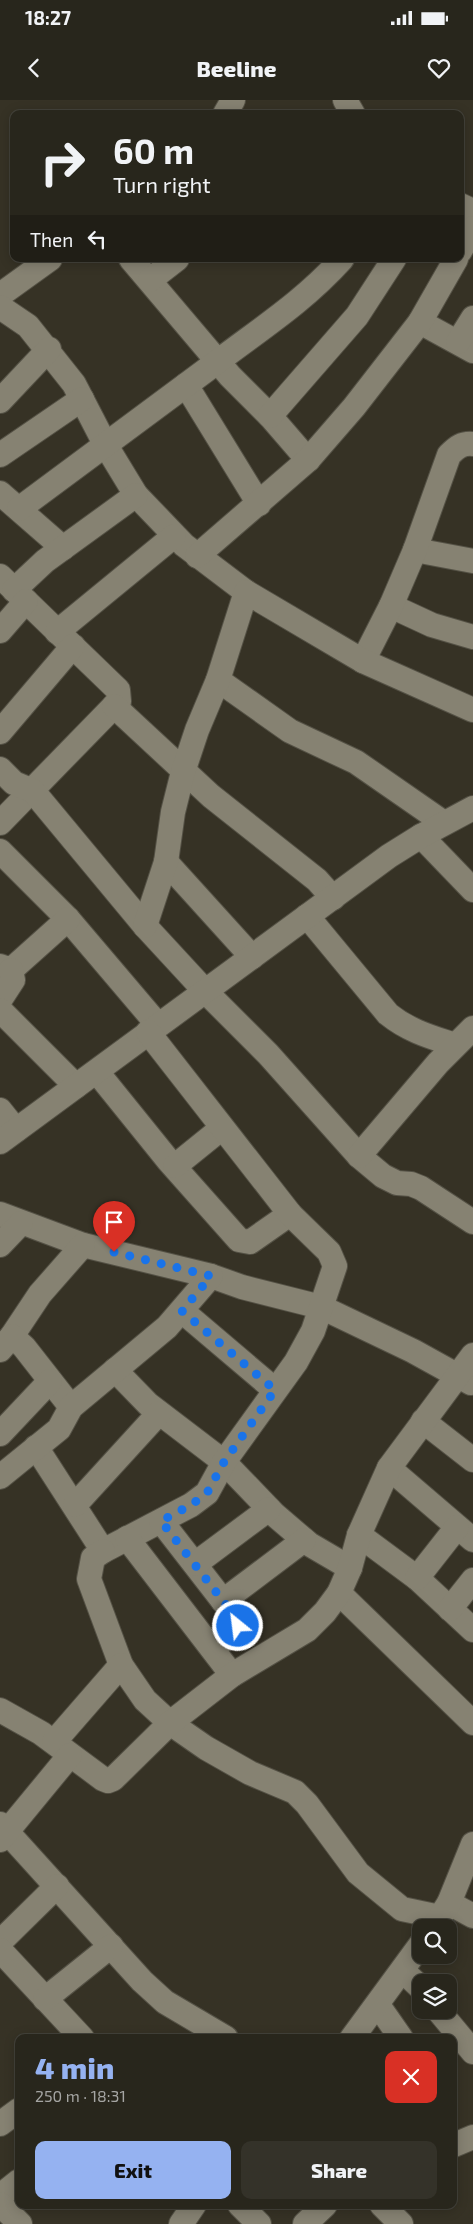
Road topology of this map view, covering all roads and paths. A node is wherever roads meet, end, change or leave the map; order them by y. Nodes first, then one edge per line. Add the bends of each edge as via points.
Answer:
1 (473, 228) edge
2 (464, 244) edge
3 (46, 262) edge
4 (134, 262) edge
5 (173, 262) edge
6 (339, 262) edge
7 (392, 262) edge
8 (454, 262) edge
9 (150, 280) junction
10 (0, 295) edge
11 (0, 306) edge
12 (473, 318) edge
13 (420, 322) junction
14 (465, 346) edge
15 (49, 349) junction
16 (219, 361) junction
17 (186, 385) junction
18 (82, 399) junction
19 (0, 401) edge
20 (270, 416) junction
21 (105, 444) junction
22 (473, 444) edge
23 (0, 455) edge
24 (308, 460) junction
25 (0, 493) edge
26 (136, 495) junction
27 (259, 504) junction
28 (19, 509) junction
29 (174, 536) junction
30 (63, 548) junction
31 (415, 550) junction
32 (197, 556) junction
33 (473, 561) edge
34 (13, 589) edge
35 (246, 592) junction
36 (392, 606) junction
37 (0, 631) edge
38 (473, 637) edge
39 (65, 639) junction
40 (363, 661) junction
41 (218, 680) junction
42 (114, 706) junction
43 (473, 710) edge
44 (0, 732) edge
45 (0, 769) edge
46 (183, 772) junction
47 (33, 791) junction
48 (473, 808) edge
49 (0, 823) edge
50 (444, 823) junction
51 (421, 836) junction
52 (0, 851) edge
53 (166, 862) junction
54 (473, 890) edge
55 (333, 898) junction
56 (307, 916) junction
57 (68, 919) junction
58 (145, 926) junction
59 (252, 957) junction
60 (5, 968) edge
61 (205, 992) junction
62 (0, 1000) edge
63 (0, 1010) edge
64 (473, 1028) edge
65 (153, 1029) junction
66 (456, 1045) junction
67 (97, 1072) junction
68 (76, 1086) junction
69 (0, 1110) edge
70 (222, 1128) junction
71 (8, 1136) edge
72 (359, 1156) junction
73 (175, 1166) junction
74 (290, 1214) junction
75 (11, 1218) edge
76 (473, 1222) edge
77 (83, 1244) junction
78 (0, 1245) edge
79 (211, 1276) junction
80 (321, 1307) junction
81 (182, 1311) junction
82 (6, 1343) edge
83 (473, 1355) edge
84 (115, 1370) junction
85 (465, 1380) edge
86 (50, 1381) junction
87 (275, 1390) junction
88 (71, 1408) junction
89 (159, 1413) junction
90 (423, 1421) junction
91 (0, 1434) edge
92 (36, 1447) junction
93 (473, 1460) edge
94 (224, 1462) junction
95 (389, 1468) junction
96 (0, 1477) edge
97 (75, 1506) junction
98 (269, 1509) junction
99 (161, 1521) junction
100 (465, 1534) edge
101 (359, 1535) junction
102 (127, 1538) junction
103 (304, 1540) junction
104 (103, 1552) junction
105 (195, 1564) junction
106 (350, 1568) junction
107 (417, 1578) junction
108 (473, 1580) edge
109 (216, 1592) junction
110 (339, 1593) junction
111 (179, 1605) junction
112 (450, 1609) junction
113 (473, 1630) edge
114 (212, 1648) junction
115 (121, 1665) junction
116 (232, 1675) junction
117 (0, 1710) edge
118 (170, 1723) junction
119 (473, 1723) edge
120 (62, 1749) junction
121 (2, 1831) edge
122 (473, 1844) edge
123 (57, 1886) junction
124 (441, 1916) edge
125 (473, 1916) edge
126 (0, 1942) edge
127 (111, 1946) junction
128 (0, 1950) edge
129 (412, 1958) edge
130 (403, 1971) junction
131 (412, 1980) edge
132 (46, 1999) junction
133 (378, 2005) junction
134 (445, 2019) edge
135 (78, 2034) edge
136 (219, 2034) edge
137 (355, 2034) edge
138 (397, 2034) edge
139 (456, 2034) edge
140 (15, 2113) edge
141 (0, 2124) edge
142 (15, 2184) edge
143 (0, 2196) edge
144 (0, 2204) edge
145 (191, 2209) edge
146 (244, 2209) edge
147 (321, 2209) edge
148 (386, 2209) edge
149 (399, 2223) edge
150 (20, 2224) edge
151 (181, 2224) edge
152 (258, 2224) edge
153 (305, 2224) edge

1 - 2 street
3 - 10 street
4 - 9 street
5 - 9 street
6 - 16 street via 295,306
7 - 20 street via 357,316
8 - 13 street
9 - 16 street
11 - 15 street via 28,326
12 - 14 street
13 - 14 street
13 - 24 street
15 - 18 street
15 - 19 street
16 - 17 street
16 - 20 street
17 - 21 street
17 - 27 street
18 - 21 street
18 - 23 street
20 - 24 street
21 - 26 street
21 - 28 street
22 - 31 street via 457,447 449,455
24 - 27 street
25 - 28 street
26 - 29 street
26 - 30 street
27 - 32 street
28 - 30 street
29 - 32 street
29 - 39 street
30 - 34 street
31 - 33 street
31 - 36 street
32 - 35 street
34 - 37 street
34 - 39 street
35 - 40 street
35 - 41 street
36 - 38 street via 432,625
36 - 40 street
39 - 42 street via 118,690 119,701
39 - 44 street
40 - 43 street
41 - 46 street
41 - 50 street via 290,730 356,762
42 - 46 street
42 - 47 street
45 - 47 street via 14,783
46 - 53 street
46 - 55 street via 317,880
47 - 49 street
47 - 58 street
48 - 50 street
50 - 51 street
51 - 54 street
51 - 55 street
52 - 57 street
53 - 58 street
53 - 59 street
55 - 56 street
56 - 59 street
56 - 66 street via 388,1014 402,1026
57 - 60 street
57 - 65 street
58 - 61 street
59 - 61 street
60 - 62 street via 14,980
61 - 65 street
61 - 72 street via 268,1054
63 - 68 street
64 - 66 street
65 - 67 street
65 - 70 street
66 - 72 street
67 - 68 street
67 - 73 street
68 - 71 street
69 - 71 street
70 - 73 street
70 - 74 street
72 - 76 street via 383,1176 421,1188
73 - 74 street via 244,1243
74 - 80 street via 334,1259 332,1280
75 - 77 street
75 - 78 street
77 - 79 street
77 - 82 street via 40,1294
79 - 80 street
79 - 81 street
80 - 85 street
80 - 87 street via 313,1331
81 - 84 street via 157,1337
81 - 87 street
82 - 86 street via 24,1347
83 - 85 street
84 - 88 street
84 - 89 street
85 - 90 street
86 - 88 street
86 - 91 street
87 - 94 street
88 - 92 street via 59,1429
89 - 94 street
89 - 97 street
90 - 93 street
90 - 95 street
92 - 96 street
92 - 97 street
94 - 98 street
94 - 99 street via 207,1493
95 - 100 street
95 - 101 street
97 - 104 street
98 - 103 street
98 - 105 street
99 - 102 street
99 - 105 street
100 - 107 street
101 - 106 street
101 - 107 street
102 - 104 street
102 - 111 street
103 - 106 street
103 - 109 street
104 - 115 street via 93,1558 89,1579
105 - 109 street
106 - 110 street
107 - 112 street
108 - 112 street
109 - 111 street
109 - 114 street via 237,1619 238,1626
110 - 116 street via 307,1630
110 - 119 street
111 - 114 street
112 - 113 street
114 - 116 street
115 - 118 street via 145,1700
115 - 120 street
116 - 118 street
117 - 120 street
118 - 120 street via 108,1781
118 - 124 street via 250,1774 295,1792 358,1873 402,1909
120 - 121 street
121 - 123 street
122 - 124 street
123 - 126 street
123 - 127 street
124 - 125 street
127 - 132 street
127 - 136 street via 165,2002
128 - 132 street
129 - 130 street
130 - 131 street
130 - 133 street
132 - 135 street
133 - 137 street
133 - 138 street
134 - 139 street
140 - 141 street
142 - 143 street
144 - 150 street
145 - 151 street
146 - 152 street
147 - 153 street
148 - 149 street

